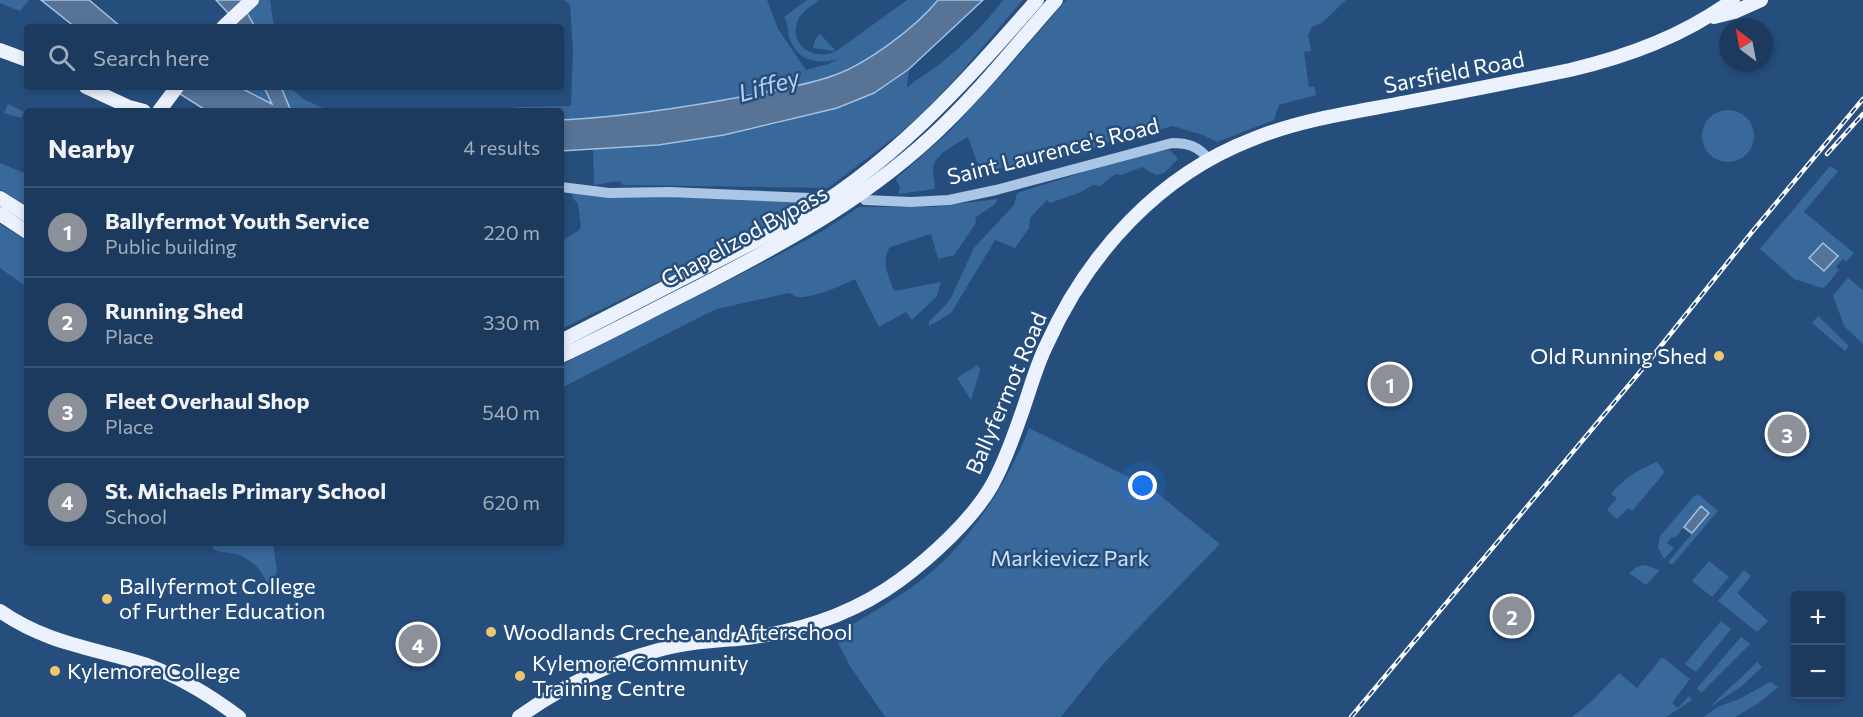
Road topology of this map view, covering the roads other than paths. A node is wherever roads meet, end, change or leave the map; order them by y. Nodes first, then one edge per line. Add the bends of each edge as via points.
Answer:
1 (1037, 0) edge
2 (1056, 0) edge
3 (1732, 0) edge
4 (1761, 0) edge
5 (249, 3) edge
6 (1706, 19) junction
7 (227, 24) edge
8 (0, 50) edge
9 (24, 59) edge
10 (93, 90) edge
11 (176, 90) edge
12 (136, 108) edge
13 (161, 108) edge
14 (1208, 159) junction
15 (871, 177) junction
16 (564, 187) edge
17 (0, 198) edge
18 (810, 198) dead end
19 (865, 200) dead end
20 (24, 212) edge
21 (0, 214) edge
22 (813, 218) junction
23 (24, 230) edge
24 (564, 339) edge
25 (564, 355) edge
26 (0, 611) edge
27 (239, 717) edge
28 (519, 717) edge

1 - 15 main road, Chapelizod Bypass
2 - 15 main road, Chapelizod Bypass via 930,138
3 - 6 main road, Sarsfield Road
4 - 6 main road, Sarsfield Road
5 - 7 main road
6 - 14 main road, Sarsfield Road via 1595,64 1311,121 1253,139
8 - 9 main road
10 - 12 main road
11 - 13 main road
14 - 19 street, Saint Laurence's Road via 1194,147 1172,142 949,200
14 - 28 main road, Ballyfermot Road via 1157,194 1118,233 1089,271 1046,345 992,485 956,529 916,568 876,596 817,623 747,638 687,644 632,658 568,686
15 - 22 main road, Chapelizod Bypass
16 - 18 street via 609,193
17 - 20 main road
21 - 23 main road
22 - 24 main road, Chapelizod Bypass
22 - 25 main road, Chapelizod Bypass via 762,256
26 - 27 main road via 22,627 51,638 163,672 205,693

